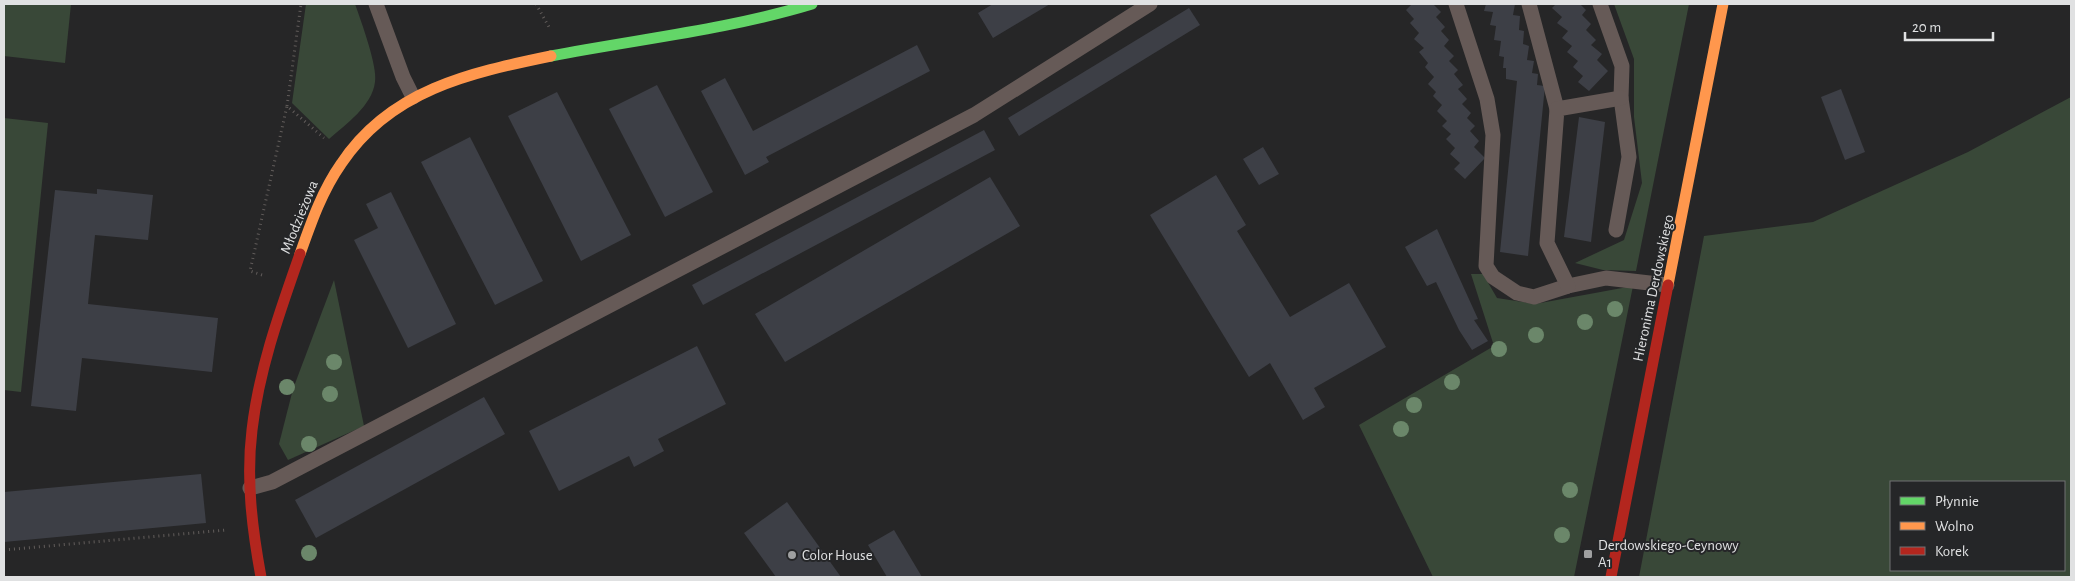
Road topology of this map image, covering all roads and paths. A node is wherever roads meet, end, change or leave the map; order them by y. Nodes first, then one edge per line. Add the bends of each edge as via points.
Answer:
1 (302, 4) edge
2 (376, 4) edge
3 (536, 4) edge
4 (812, 4) edge
5 (1150, 4) edge
6 (1456, 4) edge
7 (1529, 4) edge
8 (1600, 4) edge
9 (1723, 4) edge
10 (550, 29) dead end
11 (413, 97) junction
12 (1621, 98) junction
13 (287, 106) junction
14 (1557, 109) junction
15 (326, 140) dead end
16 (1616, 230) dead end
17 (267, 277) dead end
18 (1668, 285) junction
19 (1568, 286) junction
20 (250, 488) junction
21 (234, 530) dead end
22 (4, 550) edge
23 (261, 577) edge
24 (1611, 577) edge

1 - 13 path
2 - 11 lane
3 - 10 path
4 - 11 street, Młodzieżowa via 718,27 489,68
5 - 20 lane via 974,114 272,482
6 - 19 lane via 1487,99 1493,135 1486,266 1493,276 1517,293 1534,297
7 - 14 lane
8 - 12 lane via 1622,66
9 - 18 street, Hieronima Derdowskiego
11 - 20 street, Młodzieżowa via 390,111 352,148 325,188 312,217 255,406
12 - 14 lane
12 - 16 lane via 1629,157
13 - 15 path
13 - 17 path via 250,271
14 - 19 lane via 1547,243
18 - 19 lane via 1606,278
18 - 24 street, Hieronima Derdowskiego
20 - 23 street, Młodzieżowa
21 - 22 path

